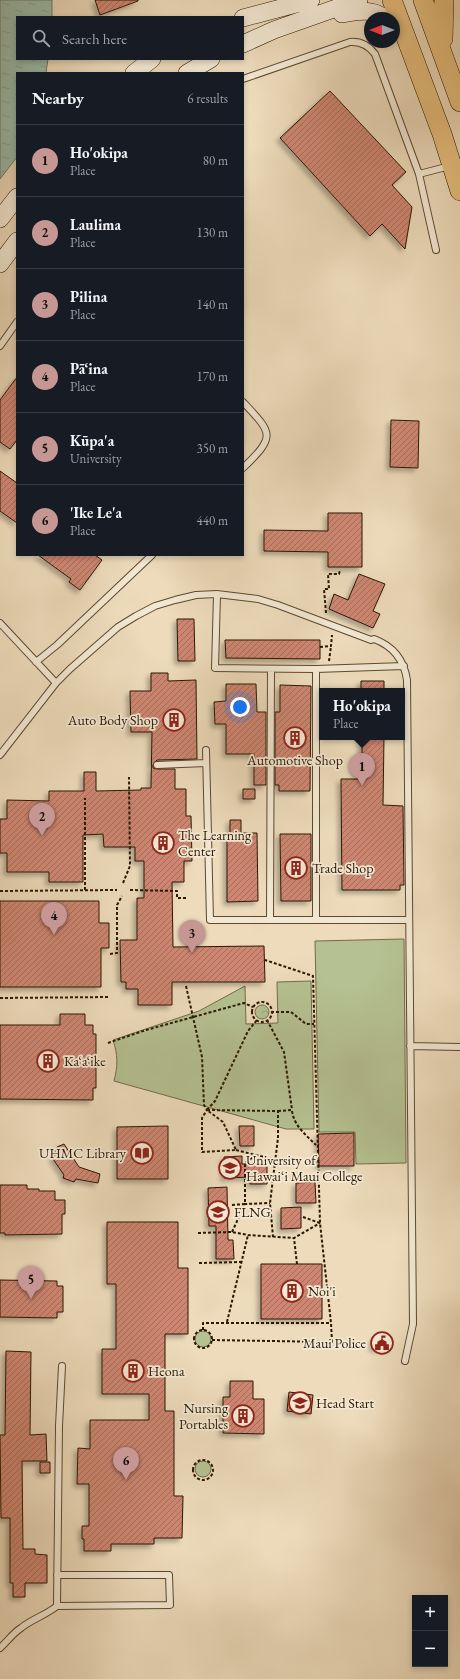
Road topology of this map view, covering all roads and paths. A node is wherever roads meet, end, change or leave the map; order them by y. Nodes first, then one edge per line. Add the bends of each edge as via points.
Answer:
1 (282, 0) edge
2 (311, 0) edge
3 (359, 0) edge
4 (392, 0) edge
5 (423, 0) edge
6 (444, 0) edge
7 (372, 12) edge
8 (244, 18) edge
9 (244, 18) edge
10 (304, 20) junction
11 (400, 41) edge
12 (244, 44) edge
13 (444, 56) junction
14 (209, 60) edge
15 (414, 60) junction
16 (189, 72) edge
17 (244, 79) edge
18 (460, 102) edge
19 (453, 166) junction
20 (420, 174) junction
21 (460, 191) edge
22 (16, 198) edge
23 (0, 220) edge
24 (16, 242) edge
25 (436, 250) dead end
26 (0, 264) edge
27 (16, 323) edge
28 (0, 346) edge
29 (244, 403) edge
30 (244, 467) edge
31 (151, 556) edge
32 (340, 570) dead end
33 (217, 594) junction
34 (328, 618) dead end
35 (0, 623) edge
36 (332, 634) dead end
37 (331, 646) junction
38 (320, 647) dead end
39 (36, 662) junction
40 (404, 666) junction
41 (271, 669) junction
42 (316, 669) junction
43 (328, 669) junction
44 (56, 683) junction
45 (206, 750) dead end
46 (0, 755) edge
47 (206, 763) junction
48 (157, 765) dead end
49 (129, 777) dead end
50 (85, 798) dead end
51 (124, 883) dead end
52 (85, 890) junction
53 (117, 890) dead end
54 (130, 890) dead end
55 (0, 891) edge
56 (122, 896) dead end
57 (188, 898) dead end
58 (270, 920) junction
59 (316, 920) junction
60 (409, 920) junction
61 (110, 954) dead end
62 (265, 960) dead end
63 (186, 986) dead end
64 (108, 997) dead end
65 (0, 998) edge
66 (253, 1007) junction
67 (271, 1012) junction
68 (193, 1018) junction
69 (257, 1020) junction
70 (267, 1020) junction
71 (314, 1024) junction
72 (108, 1043) dead end
73 (410, 1046) junction
74 (460, 1048) edge
75 (207, 1110) junction
76 (292, 1110) junction
77 (278, 1111) junction
78 (317, 1145) junction
79 (236, 1150) junction
80 (256, 1155) junction
81 (276, 1160) junction
82 (270, 1203) junction
83 (245, 1204) junction
84 (232, 1205) dead end
85 (303, 1217) dead end
86 (320, 1222) junction
87 (232, 1232) junction
88 (198, 1233) dead end
89 (248, 1235) junction
90 (273, 1237) junction
91 (294, 1238) junction
92 (242, 1262) junction
93 (199, 1263) dead end
94 (297, 1264) dead end
95 (227, 1322) junction
96 (331, 1323) junction
97 (202, 1330) junction
98 (212, 1340) junction
99 (405, 1361) dead end
100 (62, 1366) dead end
101 (203, 1460) joint
102 (57, 1575) junction
103 (57, 1606) junction
104 (0, 1648) edge

1 - 8 main road
2 - 9 main road
3 - 10 main road
4 - 15 main road
5 - 13 main road
6 - 13 main road
7 - 10 main road via 360,11
10 - 12 main road
11 - 15 main road
13 - 18 main road
14 - 16 main road
15 - 19 main road
17 - 20 lane via 350,42 366,45 375,54
19 - 20 lane
19 - 21 main road
20 - 25 lane
22 - 23 main road
24 - 26 main road
27 - 28 lane
29 - 30 lane via 264,424 266,437 260,451
31 - 39 lane
32 - 34 path via 339,574 328,574 329,589 324,589
33 - 40 lane via 258,599 374,639 393,650
33 - 41 lane via 215,668
33 - 44 lane via 175,600 155,606 136,616 118,627
35 - 39 lane
36 - 37 path
37 - 38 path
37 - 43 path
39 - 44 lane
40 - 43 lane
40 - 60 lane via 407,680
41 - 42 lane
41 - 58 lane
42 - 43 lane
42 - 59 lane
44 - 46 lane
45 - 47 lane
47 - 48 lane
47 - 58 lane via 210,920
49 - 51 path via 130,866
50 - 52 path
52 - 53 path
52 - 55 path
54 - 57 path via 177,891 177,898
56 - 61 path via 117,905 117,953
58 - 59 lane
59 - 60 lane
60 - 73 lane
62 - 71 path via 313,976
63 - 68 path
64 - 65 path
66 - 67 path via 264,1003 270,1007
66 - 68 path via 244,1004
66 - 69 path via 252,1014
67 - 70 path
67 - 71 path via 291,1012 306,1024
68 - 72 path
68 - 75 path via 202,1058 204,1105
69 - 70 path
69 - 75 path via 248,1031
70 - 76 path via 284,1052
71 - 78 path
73 - 74 lane
73 - 99 lane via 413,1324
75 - 77 path
75 - 79 path via 223,1122
75 - 79 path via 202,1118 202,1152
76 - 77 path
76 - 78 path via 292,1118
77 - 81 path
78 - 86 path
79 - 80 path
80 - 81 path
80 - 83 path via 245,1163
81 - 82 path
82 - 83 path
82 - 90 path
83 - 84 path
83 - 87 path
85 - 86 path
86 - 91 path
86 - 96 path
87 - 88 path
87 - 89 path
89 - 90 path
89 - 92 path
90 - 91 path
91 - 94 path
92 - 93 path
92 - 95 path
95 - 96 path
95 - 97 path via 203,1323
96 - 98 path via 332,1342
97 - 98 path via 209,1332
97 - 98 path via 194,1337 196,1346 206,1348
100 - 102 lane
101 - 101 path via 196,1463 194,1469 196,1476 205,1479 212,1474 212,1467
102 - 103 lane
102 - 103 lane via 170,1575 170,1605
103 - 104 lane via 20,1628

